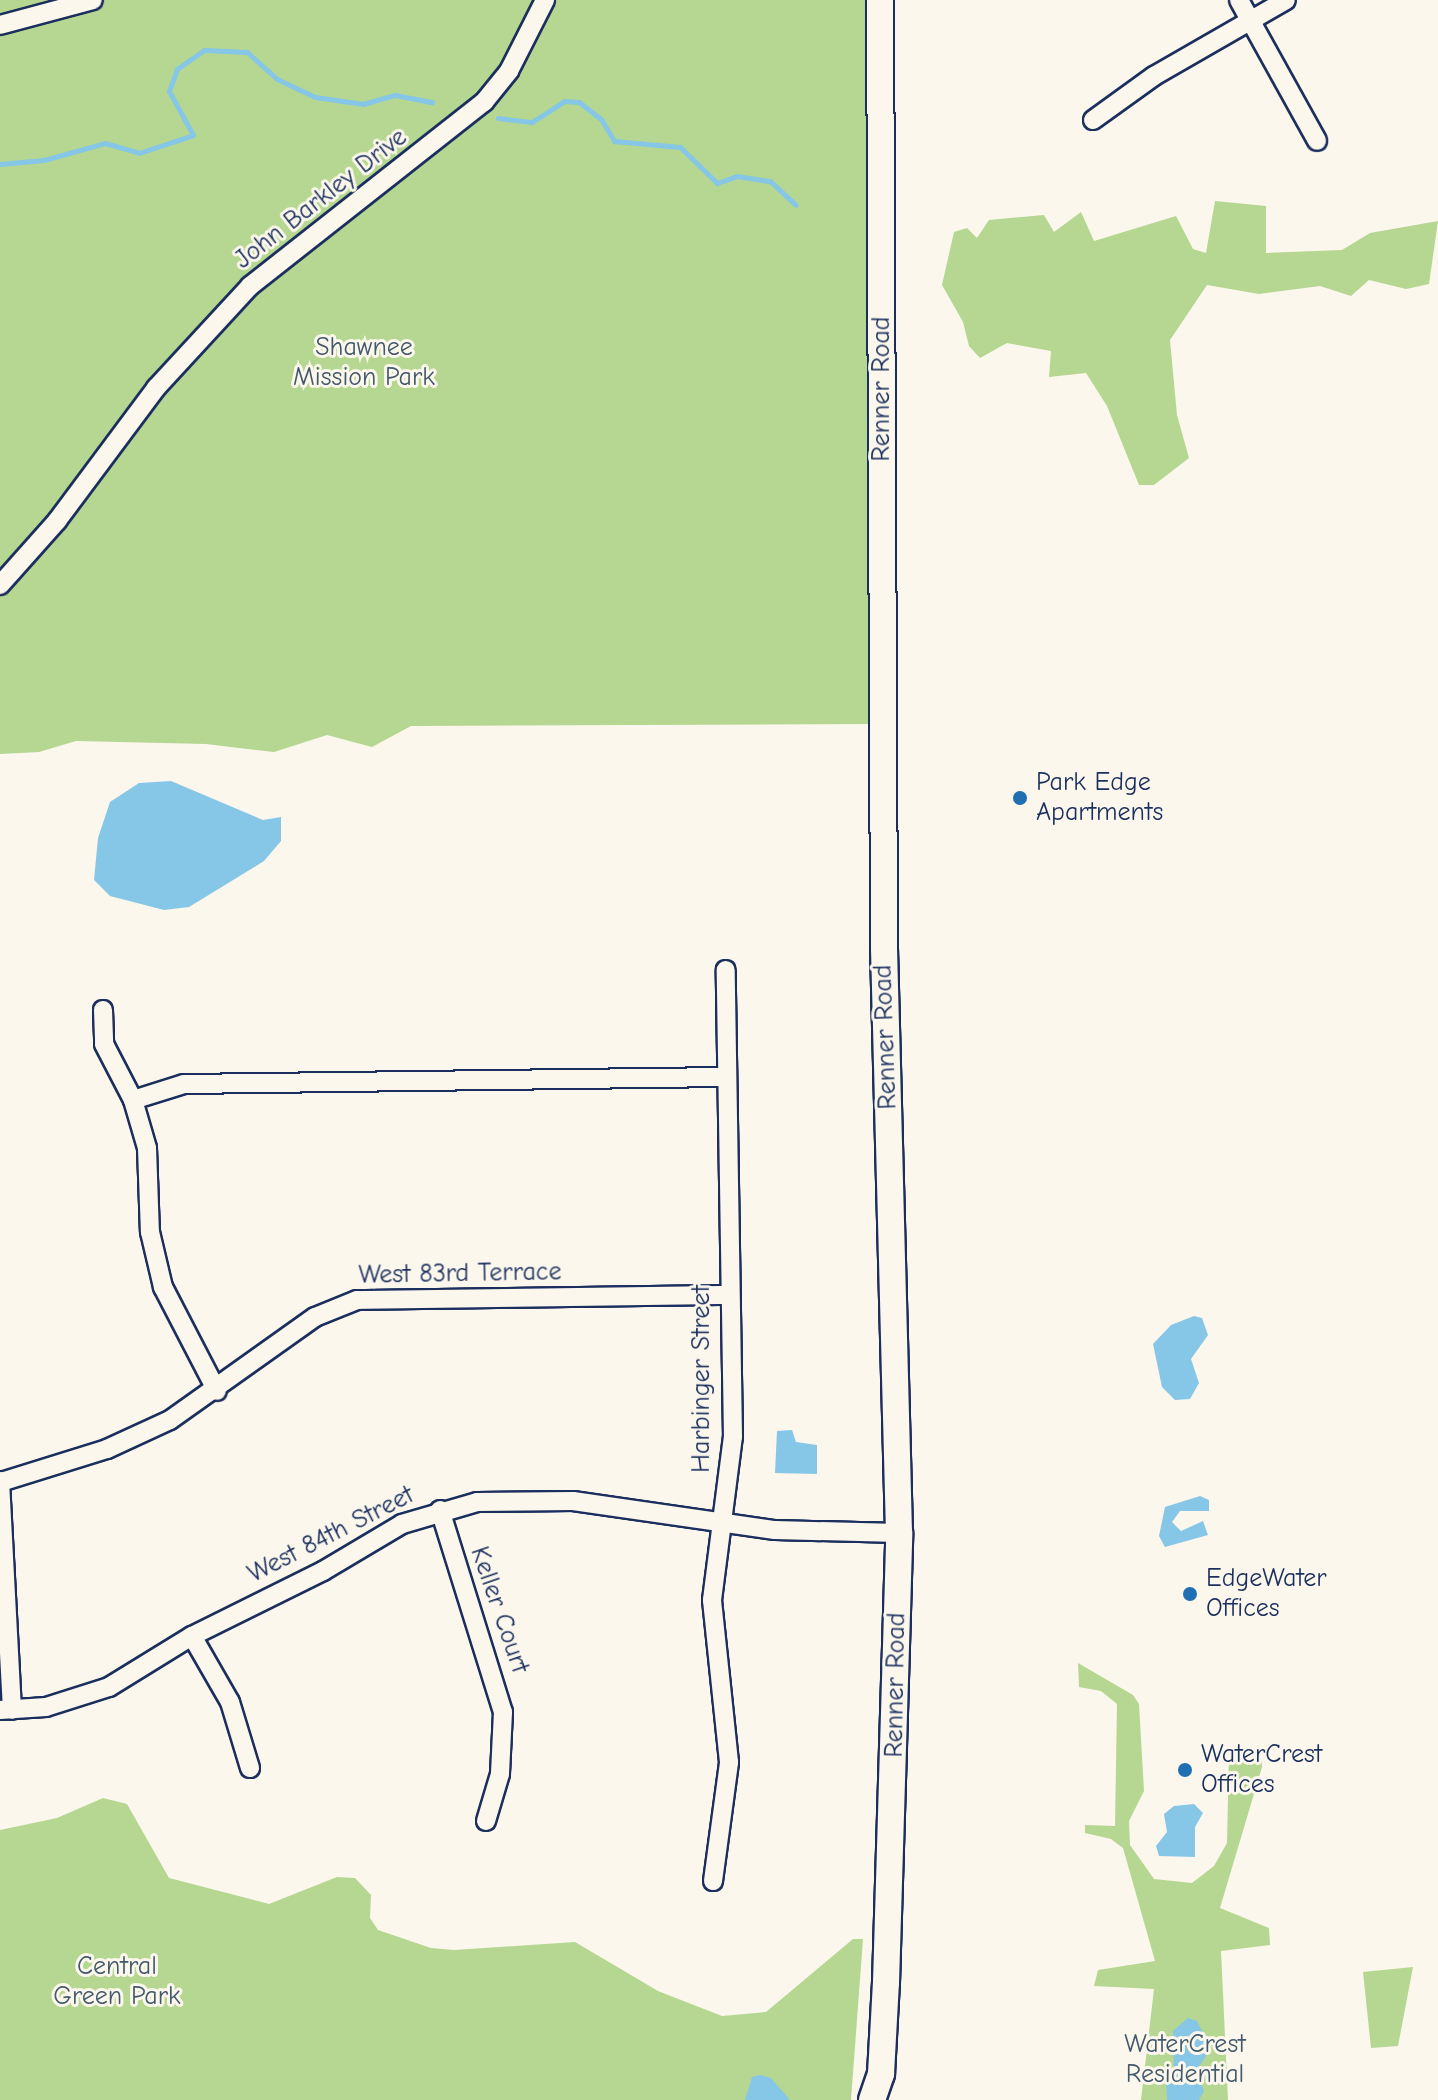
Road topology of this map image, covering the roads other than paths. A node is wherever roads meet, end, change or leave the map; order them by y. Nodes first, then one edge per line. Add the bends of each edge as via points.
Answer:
1 (93, 0) edge
2 (545, 0) edge
3 (880, 0) edge
4 (1239, 0) edge
5 (1286, 0) edge
6 (1252, 22) junction
7 (0, 25) edge
8 (1093, 120) dead end
9 (1317, 141) dead end
10 (0, 585) edge
11 (726, 970) dead end
12 (103, 1010) dead end
13 (725, 1077) junction
14 (133, 1100) junction
15 (729, 1295) junction
16 (217, 1391) junction
17 (0, 1481) edge
18 (440, 1510) junction
19 (723, 1523) junction
20 (899, 1533) junction
21 (192, 1636) junction
22 (6, 1710) edge
23 (250, 1768) dead end
24 (486, 1821) dead end
25 (713, 1881) dead end
26 (881, 2074) junction
27 (872, 2100) edge
28 (889, 2100) edge

1 - 7 street
2 - 10 street, John Barkley Drive via 509,71 484,102 250,286 165,378 57,521
3 - 20 main road, Renner Road via 884,933
4 - 6 street
5 - 6 street
6 - 8 street via 1154,76
6 - 9 street
11 - 13 street, Harbinger Street
12 - 14 street via 104,1044
13 - 14 street via 184,1084
13 - 15 street, Harbinger Street
14 - 16 street via 147,1148 150,1232 163,1287
15 - 16 street, West 83rd Terrace via 357,1300 315,1317
15 - 19 street, Harbinger Street via 733,1437
16 - 17 street, West 83rd Terrace via 107,1449
17 - 22 street
18 - 19 street, West 84th Street via 510,1500 573,1501
18 - 21 street, West 84th Street via 402,1524 323,1571
18 - 24 street, Keller Court via 501,1699 500,1774
19 - 20 street, West 84th Street via 826,1533
19 - 25 street, Harbinger Street via 713,1635 729,1762
20 - 26 main road, Renner Road
21 - 22 street, West 84th Street via 109,1687 46,1707
21 - 23 street via 230,1702
26 - 27 main road, Renner Road
26 - 28 main road, Renner Road

